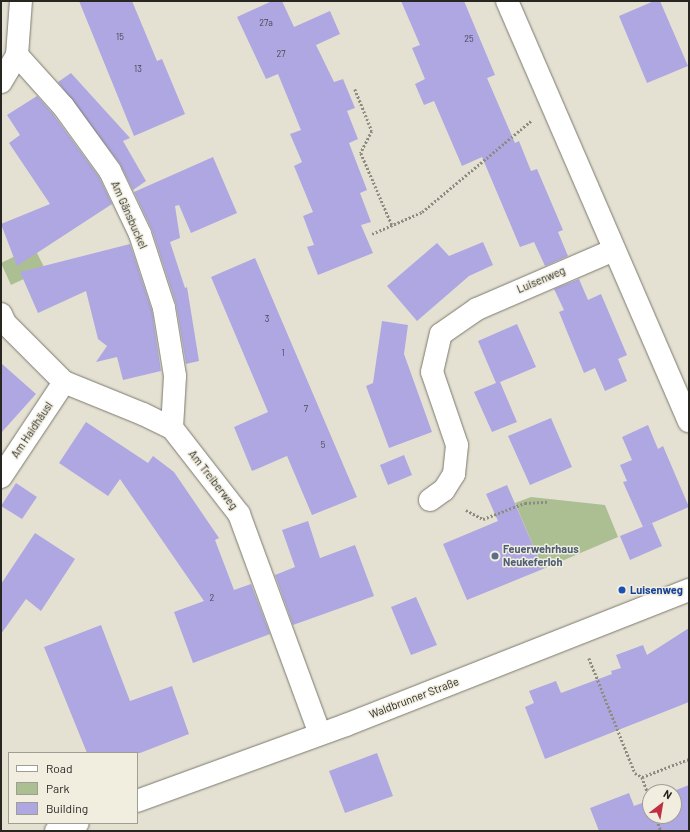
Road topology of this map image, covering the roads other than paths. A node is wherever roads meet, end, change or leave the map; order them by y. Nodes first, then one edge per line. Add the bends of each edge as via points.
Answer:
1 (21, 1) edge
2 (507, 1) edge
3 (17, 55) junction
4 (1, 82) edge
5 (614, 250) junction
6 (1, 314) edge
7 (64, 382) junction
8 (689, 421) edge
9 (172, 428) junction
10 (1, 477) edge
11 (430, 500) dead end
12 (689, 590) edge
13 (320, 734) junction
14 (138, 801) edge
15 (75, 824) edge
16 (56, 831) edge

1 - 3 street
2 - 5 street
3 - 4 street
3 - 9 street, Am Gänsbuckel via 63,106 110,171 140,234 164,308 174,369
5 - 8 street
5 - 11 street, Luisenweg via 477,309 441,334 432,372 457,445 454,474 444,490
6 - 7 street, Am Treiberweg via 6,323
7 - 9 street, Am Treiberweg
7 - 10 street, Am Haidhäusl
9 - 13 street, Am Treiberweg via 239,514
12 - 13 street, Waldbrunner Straße
13 - 14 street, Waldbrunner Straße
15 - 16 street

